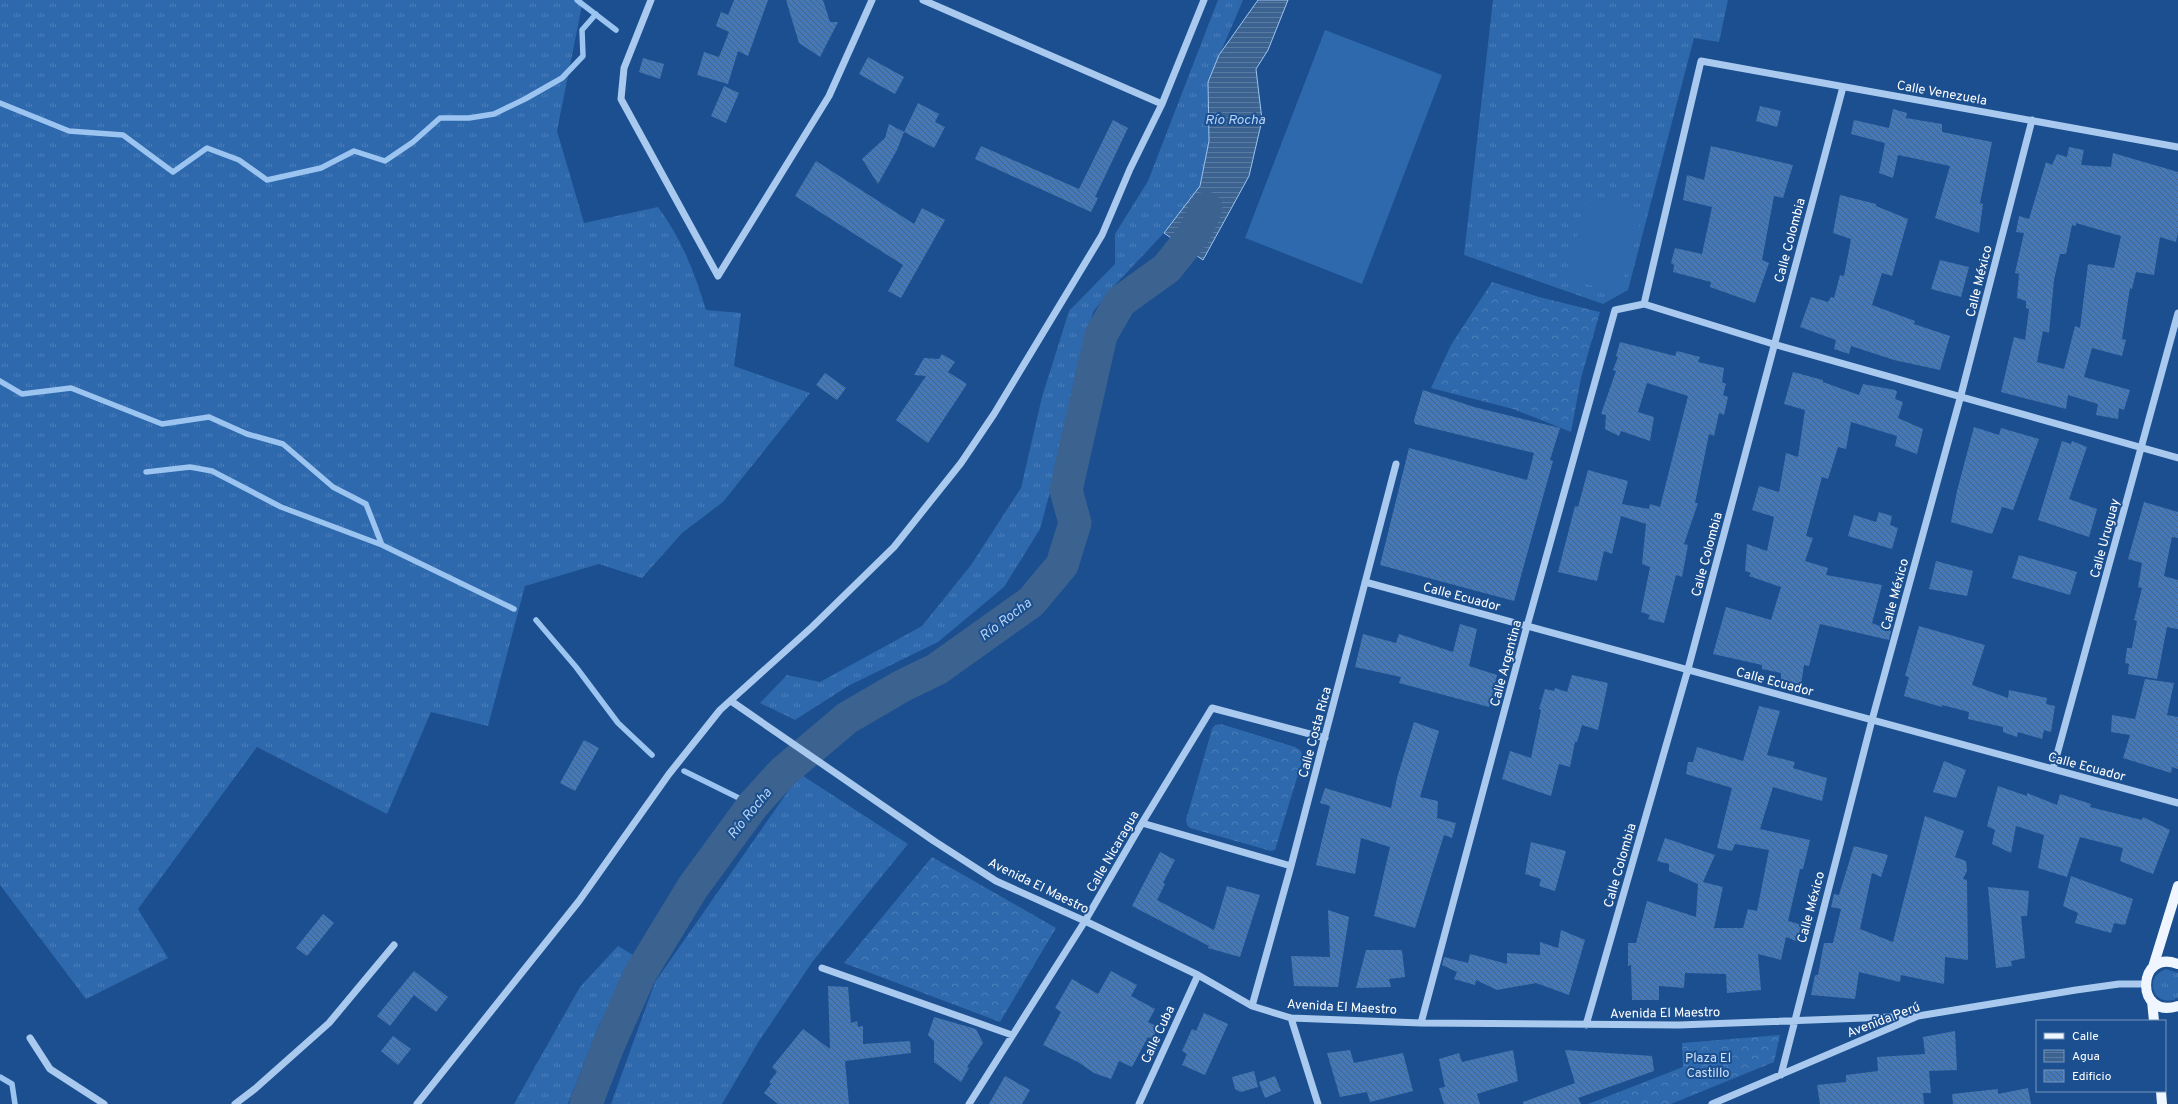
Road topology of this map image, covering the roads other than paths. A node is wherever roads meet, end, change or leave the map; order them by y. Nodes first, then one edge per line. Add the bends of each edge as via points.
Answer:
1 (651, 0) edge
2 (872, 0) edge
3 (923, 0) edge
4 (1204, 0) edge
5 (1843, 87) junction
6 (1162, 104) junction
7 (2032, 120) junction
8 (2178, 147) edge
9 (1644, 304) junction
10 (2178, 313) edge
11 (1773, 344) junction
12 (1961, 395) junction
13 (2140, 448) junction
14 (2178, 458) edge
15 (1396, 464) dead end
16 (1365, 582) junction
17 (1527, 626) junction
18 (1688, 669) junction
19 (731, 701) junction
20 (1872, 720) junction
21 (1325, 738) junction
22 (2053, 769) junction
23 (2178, 803) edge
24 (1142, 823) junction
25 (1291, 866) junction
26 (2178, 886) edge
27 (1085, 921) junction
28 (394, 945) dead end
29 (2178, 964) edge
30 (2153, 967) junction
31 (822, 968) dead end
32 (1198, 975) junction
33 (2145, 984) junction
34 (2152, 1001) junction
35 (1252, 1006) junction
36 (2178, 1006) edge
37 (1918, 1016) junction
38 (1291, 1018) junction
39 (1794, 1020) junction
40 (2154, 1020) edge
41 (1421, 1023) junction
42 (1586, 1025) junction
43 (1012, 1035) junction
44 (30, 1038) dead end
45 (1780, 1075) junction
46 (2161, 1092) edge
47 (104, 1104) edge
48 (235, 1104) edge
49 (417, 1104) edge
50 (969, 1104) edge
51 (1139, 1104) edge
52 (1318, 1104) edge
53 (1712, 1104) edge
54 (2162, 1104) edge

1 - 2 street via 624,68 621,99 718,276 829,96
3 - 6 street
4 - 6 street
5 - 7 street, Calle Venezuela
5 - 9 street, Calle Venezuela via 1701,62
5 - 11 street, Calle Colombia
6 - 19 street via 1130,169 1102,236 994,414 961,463 894,547
7 - 8 street, Calle Venezuela
7 - 12 street, Calle México
9 - 11 street
9 - 17 street, Calle Argentina via 1615,310
10 - 13 street, Calle Uruguay
11 - 12 street
11 - 18 street, Calle Colombia
12 - 13 street
12 - 20 street, Calle México
13 - 14 street
13 - 22 street, Calle Uruguay
15 - 16 street, Calle Costa Rica
16 - 17 street, Calle Ecuador
16 - 21 street, Calle Costa Rica
17 - 18 street, Calle Ecuador
17 - 41 street, Calle Argentina
18 - 20 street, Calle Ecuador
18 - 42 street, Calle Colombia
19 - 27 street, Avenida El Maestro via 996,881
19 - 49 street via 720,710 669,774 579,901
20 - 22 street, Calle Ecuador
20 - 39 street, Calle México
21 - 24 street, Calle Nicaragua via 1212,708
21 - 25 street, Calle Costa Rica
22 - 23 street, Calle Ecuador
24 - 25 street
24 - 27 street, Calle Nicaragua
25 - 35 street, Calle Costa Rica
26 - 30 main road
27 - 32 street, Avenida El Maestro
27 - 43 street, Calle Nicaragua
28 - 48 street via 329,1023
29 - 30 main road via 2163,962
30 - 33 main road via 2146,977
31 - 43 street
32 - 35 street, Avenida El Maestro
32 - 51 street, Calle Cuba
33 - 34 main road
33 - 37 street, Avenida Perú via 2120,984 2076,990
34 - 36 main road via 2162,1007
34 - 40 main road
35 - 38 street, Avenida El Maestro
37 - 39 street, Avenida El Maestro
37 - 45 street, Avenida Perú
38 - 41 street, Avenida El Maestro
38 - 52 street
39 - 42 street, Avenida El Maestro via 1679,1025
39 - 45 street, Calle México
41 - 42 street, Avenida El Maestro
43 - 50 street, Calle Nicaragua
44 - 47 street via 50,1069
45 - 53 street, Avenida Perú
46 - 54 main road

